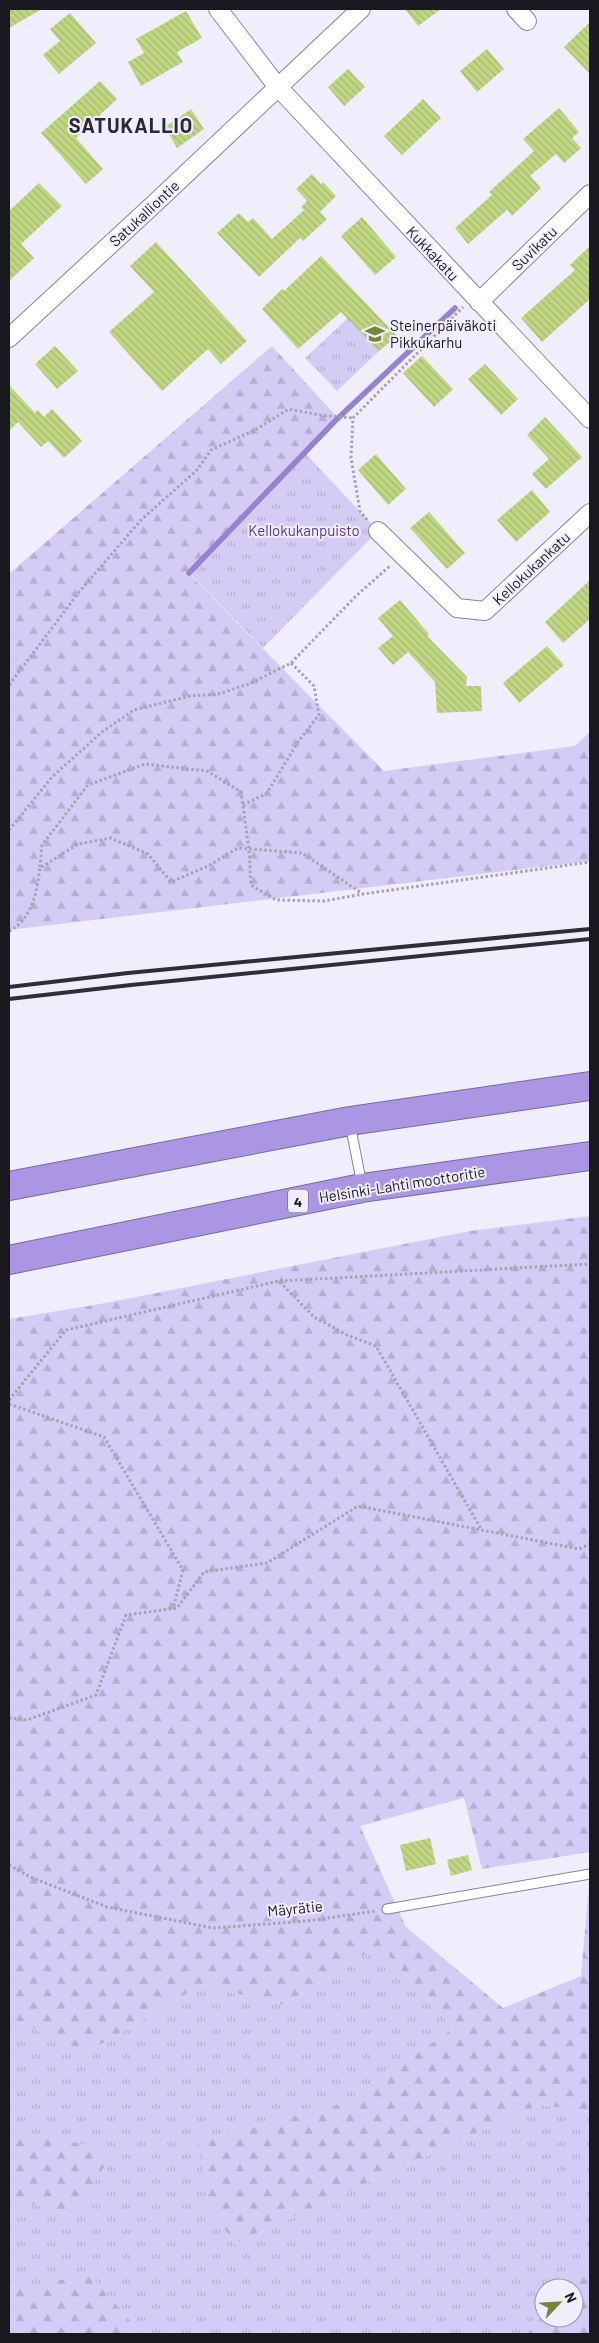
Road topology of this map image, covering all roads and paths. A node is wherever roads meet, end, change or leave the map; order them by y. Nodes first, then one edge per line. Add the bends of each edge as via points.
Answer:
1 (218, 9) edge
2 (361, 9) edge
3 (277, 86) junction
4 (590, 194) edge
5 (476, 300) junction
6 (9, 338) edge
7 (353, 418) junction
8 (590, 419) edge
9 (590, 513) edge
10 (378, 531) joint
11 (402, 555) junction
12 (291, 663) junction
13 (9, 685) edge
14 (243, 805) junction
15 (9, 830) edge
16 (249, 849) junction
17 (590, 862) edge
18 (40, 868) junction
19 (363, 894) junction
20 (9, 930) edge
21 (590, 1086) edge
22 (350, 1121) junction
23 (590, 1156) edge
24 (9, 1186) edge
25 (362, 1188) junction
26 (9, 1260) edge
27 (590, 1264) edge
28 (280, 1281) junction
29 (9, 1400) edge
30 (9, 1404) edge
31 (481, 1530) junction
32 (590, 1544) edge
33 (173, 1609) junction
34 (9, 1718) edge
35 (9, 1865) edge
36 (590, 1874) edge
37 (387, 1909) joint

1 - 3 street, Kukkakatu
2 - 3 street, Satukalliontie
3 - 5 street, Kukkakatu
3 - 6 street, Satukalliontie
4 - 5 street, Suvikatu
5 - 7 path
5 - 8 street, Kukkakatu
7 - 10 path via 351,458 360,511
7 - 13 path via 289,409 255,430 211,450 197,470 141,520 85,584
9 - 11 street, Kellokukankatu via 485,611 456,608
10 - 11 street, Kellokukankatu
11 - 12 path via 356,596
12 - 14 path via 314,686 319,715 267,793
12 - 15 path via 249,684 218,694 190,696 134,710 102,732 53,776
14 - 16 path
14 - 18 path via 241,792 207,771 145,764 88,785 42,845
16 - 18 path via 238,848 171,882 148,854 111,838 78,844
16 - 19 path via 302,854
16 - 19 path via 251,885 276,900 324,902
17 - 19 path
18 - 20 path via 37,895 18,926
21 - 22 highway
22 - 24 highway
22 - 25 lane
23 - 25 highway, Helsinki-Lahti moottoritie / 4
25 - 26 highway, Helsinki-Lahti moottoritie / 4
27 - 28 path
28 - 29 path via 66,1330
28 - 31 path via 314,1317 376,1346
30 - 33 path via 104,1437 183,1570
31 - 32 path via 579,1549
31 - 33 path via 358,1506 268,1563 204,1572
33 - 34 path via 126,1615 96,1695 27,1720
35 - 37 path, Mäyrätie via 30,1877 107,1907 213,1928 307,1922
36 - 37 lane

